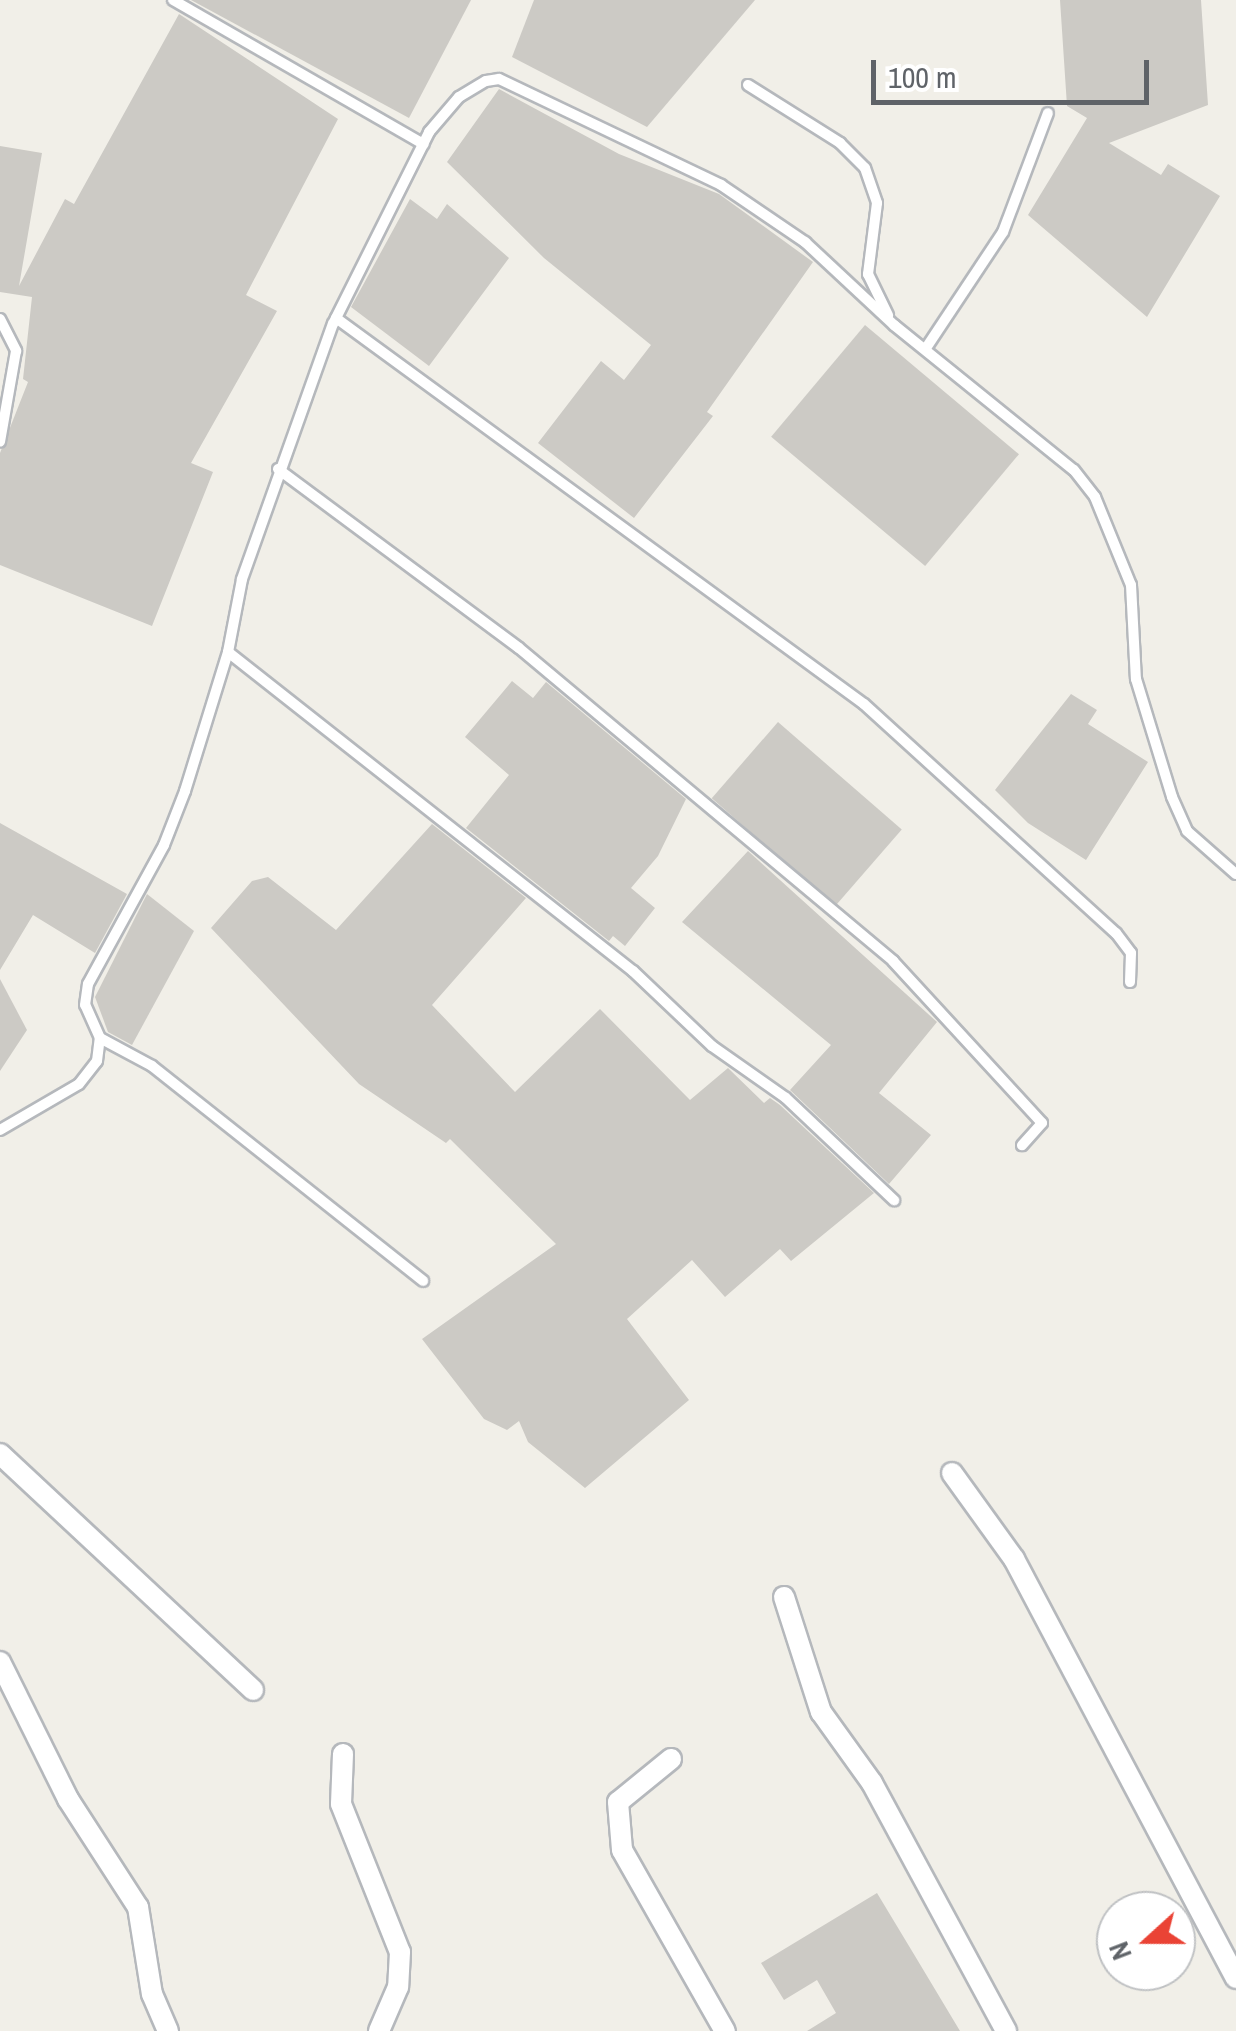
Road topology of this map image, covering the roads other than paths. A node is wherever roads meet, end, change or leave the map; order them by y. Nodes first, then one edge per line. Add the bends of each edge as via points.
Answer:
1 (173, 0) edge
2 (748, 85) dead end
3 (1048, 114) dead end
4 (422, 144) junction
5 (336, 318) junction
6 (0, 319) edge
7 (894, 325) junction
8 (926, 348) junction
9 (0, 442) edge
10 (278, 468) junction
11 (228, 652) junction
12 (1236, 874) edge
13 (1130, 982) dead end
14 (100, 1038) junction
15 (0, 1130) edge
16 (1022, 1145) dead end
17 (894, 1200) dead end
18 (423, 1281) dead end
19 (0, 1454) edge
20 (952, 1473) dead end
21 (784, 1598) dead end
22 (0, 1662) edge
23 (253, 1690) dead end
24 (344, 1754) dead end
25 (671, 1759) dead end
26 (1236, 1978) edge
27 (168, 2031) edge
28 (379, 2031) edge
29 (726, 2031) edge
30 (1006, 2031) edge

1 - 4 lane
2 - 7 lane via 840,143 865,168 877,204 868,274
3 - 8 lane via 1003,232
4 - 5 lane
4 - 7 lane via 459,97 499,80 721,185 804,242
5 - 10 lane
5 - 13 lane via 602,506 864,704 1116,933 1131,953
6 - 9 lane via 16,351
7 - 8 lane
8 - 12 lane via 1074,470 1095,498 1131,585 1136,679 1172,798 1187,831
10 - 11 lane via 242,580
10 - 16 lane via 519,648 893,961 1042,1123
11 - 14 lane via 164,845 88,984 85,1005
11 - 17 lane via 633,971 712,1046 786,1098
14 - 15 lane via 97,1062 79,1084
14 - 18 lane via 152,1066
19 - 23 street
20 - 26 street via 1014,1559
21 - 30 street via 821,1712 872,1783
22 - 27 street via 68,1799 138,1908 152,1994
24 - 28 street via 341,1804 400,1952 398,1987
25 - 29 street via 618,1802 622,1850

